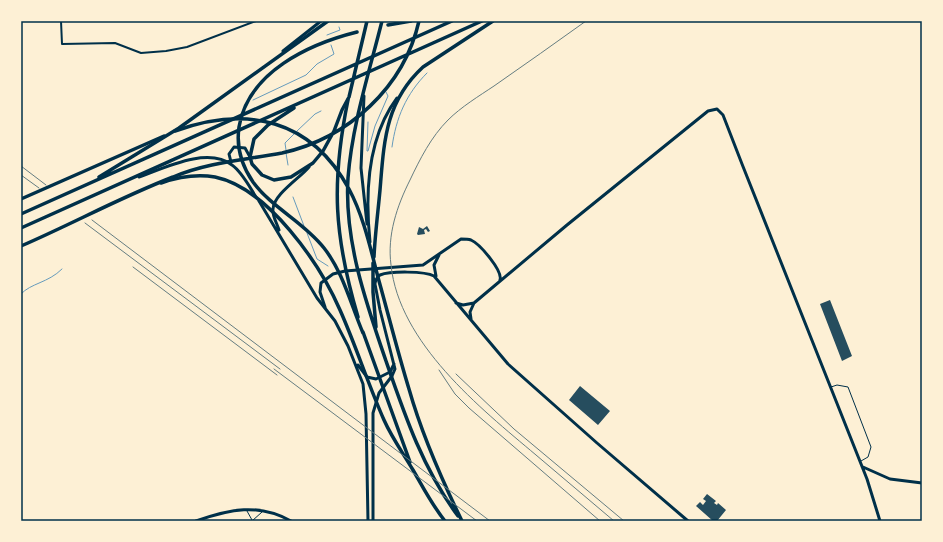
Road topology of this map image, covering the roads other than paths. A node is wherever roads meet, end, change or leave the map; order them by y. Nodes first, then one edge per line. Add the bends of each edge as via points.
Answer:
1 (61, 21) edge
2 (256, 21) edge
3 (321, 21) edge
4 (328, 21) edge
5 (367, 21) edge
6 (382, 21) edge
7 (411, 21) edge
8 (419, 21) edge
9 (452, 21) edge
10 (482, 21) edge
11 (493, 21) edge
12 (388, 26) dead end
13 (357, 32) dead end
14 (274, 58) junction
15 (364, 90) junction
16 (349, 97) junction
17 (398, 98) junction
18 (307, 100) junction
19 (250, 157) junction
20 (313, 163) junction
21 (233, 165) junction
22 (123, 182) junction
23 (81, 187) junction
24 (147, 188) junction
25 (21, 199) edge
26 (21, 214) edge
27 (21, 228) edge
28 (369, 233) junction
29 (281, 235) junction
30 (21, 246) edge
31 (440, 253) junction
32 (373, 269) junction
33 (513, 270) junction
34 (499, 271) junction
35 (438, 280) junction
36 (499, 282) junction
37 (375, 283) junction
38 (456, 303) junction
39 (474, 303) junction
40 (326, 309) junction
41 (471, 320) junction
42 (363, 333) junction
43 (379, 340) junction
44 (353, 358) junction
45 (394, 362) junction
46 (830, 387) junction
47 (860, 462) junction
48 (862, 467) junction
49 (413, 469) junction
50 (922, 484) edge
51 (245, 509) junction
52 (265, 510) junction
53 (196, 521) edge
54 (252, 521) edge
55 (291, 521) edge
56 (368, 521) edge
57 (373, 521) edge
58 (445, 521) edge
59 (462, 521) edge
60 (688, 521) edge
61 (880, 521) edge

1 - 2 street via 62,44 115,43 141,53 187,47
3 - 14 street
4 - 14 main road
5 - 16 main road
6 - 15 main road
7 - 12 main road
8 - 24 main road via 409,52 392,82 364,112 337,132 316,142 283,152 193,169
9 - 23 main road
10 - 18 main road
11 - 17 main road via 423,67 413,76
13 - 42 main road via 326,41 284,63 262,82 243,110 238,132 243,164 253,181 264,195 309,231 329,255
14 - 23 main road via 179,128
15 - 28 street via 361,168
15 - 43 main road via 351,151 348,200 358,269
16 - 20 main road via 328,142
16 - 42 main road via 336,178 339,237 350,291
17 - 28 street via 384,120 373,156
17 - 43 main road via 386,133 373,268 374,312
18 - 19 main road via 261,131 254,139
18 - 22 main road
19 - 20 main road via 256,170 274,180 291,177
19 - 21 street via 244,148 234,147 229,154
20 - 29 street via 287,188 274,205 273,214
21 - 22 street via 220,158 199,158
21 - 29 street
22 - 27 main road
23 - 26 main road
24 - 30 main road
24 - 49 main road via 170,180 190,177 216,178 229,182 253,196 283,224 306,252 334,297 385,421
25 - 59 main road via 164,136 209,121 249,119 269,122 304,138 324,152 350,190 368,239 422,429 435,465
28 - 32 street
29 - 40 street
31 - 32 street via 423,265
31 - 34 street via 461,239 472,240
31 - 35 street via 434,266
32 - 37 street
32 - 40 street via 339,272 324,280 320,292
33 - 34 street via 505,273
33 - 36 street
33 - 46 street via 708,111 717,109 723,114
34 - 36 street
35 - 37 street via 430,273 413,272 383,274 377,277
35 - 38 street
36 - 39 street
37 - 45 street
38 - 39 street
38 - 41 street
39 - 41 street via 470,312
40 - 44 street via 335,321
41 - 60 street via 508,364
42 - 49 main road
43 - 59 main road via 419,452 435,482
44 - 45 street via 363,374 371,379 386,375 393,368
44 - 56 street via 363,384 366,414
45 - 57 street via 394,373 379,393 373,413
46 - 47 street
46 - 47 lane via 848,387 871,448 868,456
47 - 48 street
48 - 50 street via 890,479
48 - 61 street
49 - 58 main road
51 - 52 street
51 - 53 street
51 - 54 lane via 251,515
52 - 54 lane
52 - 55 street

